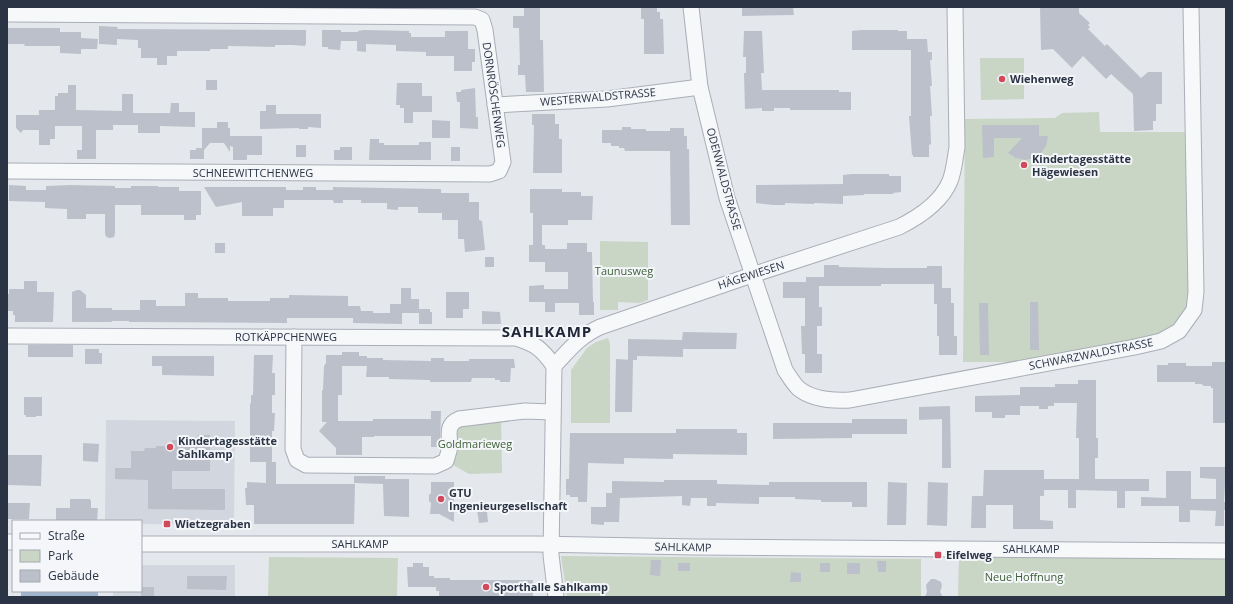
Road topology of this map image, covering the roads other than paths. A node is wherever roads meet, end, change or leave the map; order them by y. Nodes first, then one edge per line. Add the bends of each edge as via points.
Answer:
1 (691, 7) edge
2 (955, 7) edge
3 (1191, 7) edge
4 (7, 14) edge
5 (700, 87) junction
6 (495, 105) junction
7 (499, 170) joint
8 (7, 171) edge
9 (752, 275) junction
10 (7, 336) edge
11 (294, 337) junction
12 (554, 366) junction
13 (798, 388) joint
14 (552, 412) junction
15 (142, 544) edge
16 (551, 545) junction
17 (1226, 551) edge
18 (556, 597) edge

1 - 5 street, ODENWALDSTRASSE
2 - 9 street, HÄGEWIESEN via 957,147 949,182 942,193 917,218 899,227
3 - 13 street, SCHWARZWALDSTRASSE via 1196,292 1194,310 1180,331 1161,341 1135,347 850,400 830,401 809,395
4 - 6 street, DORNRÖSCHENWEG via 475,17 482,20 485,30
5 - 6 street, WESTERWALDSTRASSE via 607,99
5 - 9 street, ODENWALDSTRASSE via 727,198
6 - 7 street, DORNRÖSCHENWEG via 502,162
7 - 8 street, SCHNEEWITTCHENWEG via 490,174
9 - 12 street, HÄGEWIESEN via 588,332
9 - 13 street, ODENWALDSTRASSE via 785,370
10 - 11 street, ROTKÄPPCHENWEG
11 - 12 street, ROTKÄPPCHENWEG via 516,338 530,342 544,352
11 - 14 street via 293,449 297,460 306,465 435,466 446,461 450,428 454,421 525,411
12 - 14 street
14 - 16 street
15 - 16 street, SAHLKAMP
16 - 17 street, SAHLKAMP
16 - 18 street

